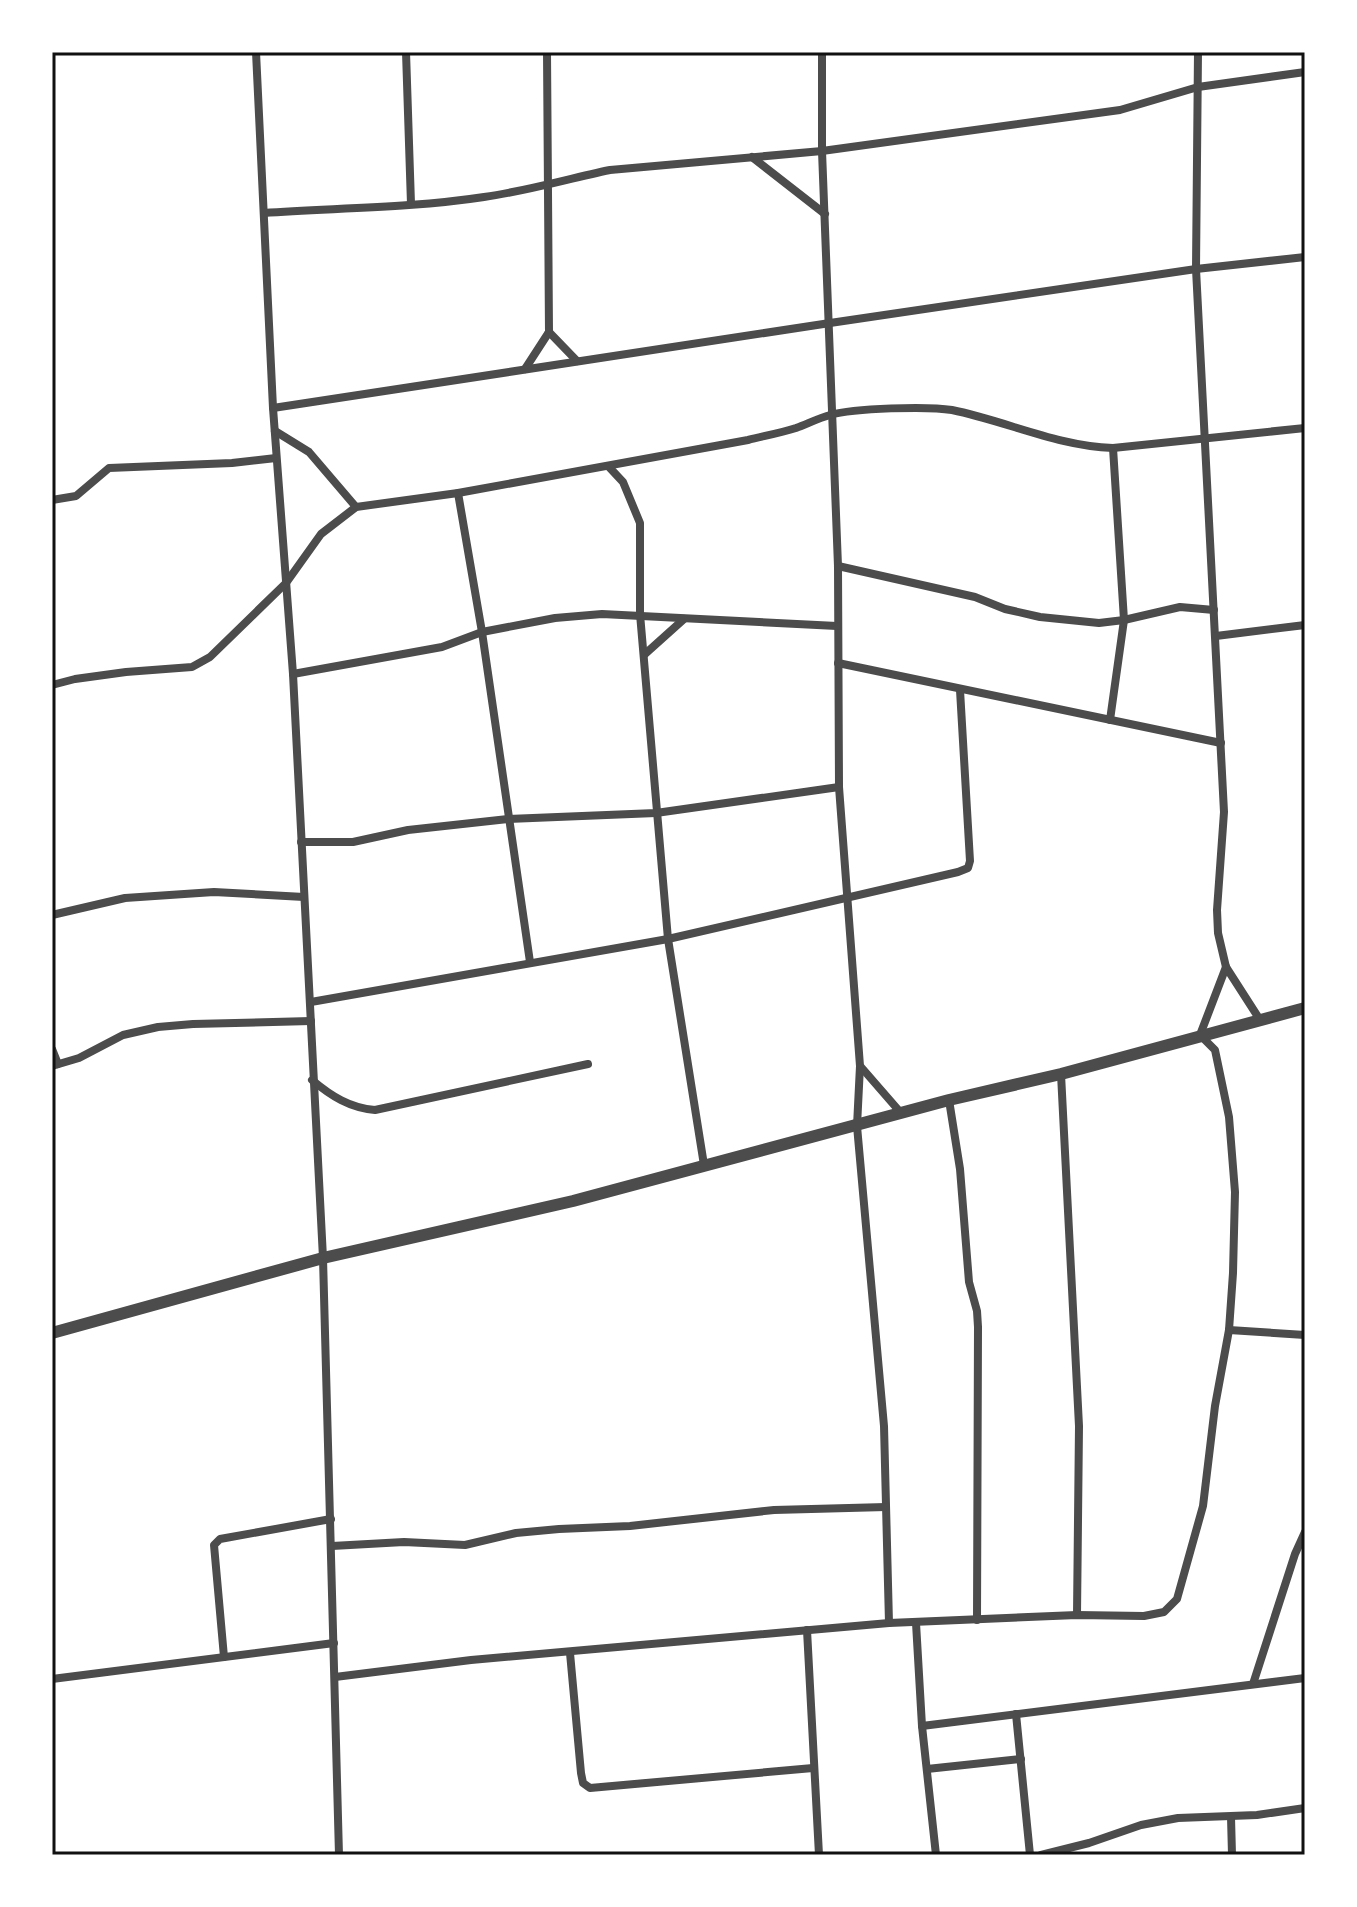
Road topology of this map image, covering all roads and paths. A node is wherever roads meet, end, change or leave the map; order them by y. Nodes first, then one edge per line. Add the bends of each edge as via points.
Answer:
1 (256, 52) edge
2 (406, 52) edge
3 (547, 52) edge
4 (822, 52) edge
5 (1198, 52) edge
6 (1305, 72) edge
7 (1198, 87) junction
8 (822, 151) junction
9 (752, 157) junction
10 (547, 187) junction
11 (411, 204) junction
12 (264, 213) junction
13 (825, 214) junction
14 (1305, 257) edge
15 (1196, 269) junction
16 (830, 323) junction
17 (549, 332) junction
18 (577, 361) junction
19 (525, 369) junction
20 (273, 408) junction
21 (833, 414) junction
22 (1305, 428) edge
23 (275, 431) junction
24 (1205, 436) junction
25 (1113, 448) junction
26 (276, 458) junction
27 (609, 467) junction
28 (458, 493) junction
29 (52, 500) edge
30 (356, 507) junction
31 (838, 566) junction
32 (286, 583) junction
33 (1214, 610) junction
34 (640, 614) junction
35 (684, 619) junction
36 (1124, 620) junction
37 (1305, 625) edge
38 (837, 626) junction
39 (482, 632) junction
40 (1216, 636) junction
41 (645, 654) junction
42 (838, 663) junction
43 (293, 674) junction
44 (52, 685) edge
45 (960, 690) junction
46 (1110, 720) junction
47 (1221, 743) junction
48 (839, 787) junction
49 (656, 813) junction
50 (508, 819) junction
51 (301, 842) junction
52 (304, 897) junction
53 (846, 898) junction
54 (52, 915) edge
55 (668, 939) junction
56 (530, 962) junction
57 (1226, 967) junction
58 (311, 1002) junction
59 (1305, 1008) edge
60 (1260, 1020) junction
61 (311, 1021) junction
62 (1200, 1035) junction
63 (52, 1049) edge
64 (588, 1064) dead end
65 (55, 1065) edge
66 (860, 1066) junction
67 (1061, 1074) junction
68 (312, 1080) junction
69 (949, 1100) junction
70 (901, 1113) junction
71 (857, 1126) junction
72 (704, 1165) junction
73 (323, 1258) junction
74 (1229, 1330) junction
75 (52, 1333) edge
76 (1305, 1335) edge
77 (886, 1507) junction
78 (331, 1519) junction
79 (1305, 1532) edge
80 (332, 1546) junction
81 (1077, 1615) junction
82 (977, 1620) junction
83 (889, 1623) junction
84 (916, 1623) junction
85 (807, 1630) junction
86 (334, 1643) junction
87 (570, 1653) junction
88 (224, 1657) junction
89 (335, 1677) junction
90 (1305, 1678) edge
91 (52, 1679) edge
92 (1253, 1684) junction
93 (1016, 1714) junction
94 (922, 1726) junction
95 (1021, 1759) junction
96 (813, 1768) junction
97 (927, 1769) junction
98 (1305, 1808) edge
99 (1231, 1817) junction
100 (339, 1855) edge
101 (819, 1855) edge
102 (936, 1855) edge
103 (1030, 1855) edge
104 (1041, 1855) edge
105 (1232, 1855) edge

1 - 12 street
2 - 11 street
3 - 10 street
4 - 8 street
5 - 7 street
6 - 7 street
7 - 8 street via 1120,110
7 - 15 street
8 - 9 street
8 - 13 street
9 - 10 street via 610,170
9 - 13 street
10 - 11 street
10 - 17 street
11 - 12 street
12 - 20 street
13 - 16 street
14 - 15 street
15 - 16 street
15 - 24 street
16 - 18 street
16 - 21 street
17 - 18 street
17 - 19 street
18 - 19 street
19 - 20 street
20 - 23 street
21 - 25 street via 948,410
21 - 27 street via 748,440
21 - 31 street
22 - 24 street
23 - 26 street
23 - 30 street via 309,452
24 - 25 street
24 - 33 street
25 - 36 street
26 - 29 street via 109,468 76,496
26 - 32 street
27 - 28 street
27 - 34 street via 623,482 640,523
28 - 30 street
28 - 39 street
30 - 32 street via 321,534
31 - 36 street via 1040,617
31 - 38 street
32 - 43 street
32 - 44 street via 210,657 192,667
33 - 36 street via 1180,607
33 - 40 street
34 - 35 street
34 - 39 street via 555,618
34 - 41 street
35 - 38 street
35 - 41 street
36 - 46 street
37 - 40 street
38 - 42 street
39 - 43 street via 442,647
39 - 50 street
40 - 47 street
41 - 49 street
42 - 45 street
42 - 48 street
43 - 51 street
45 - 46 street
45 - 53 street via 968,868
46 - 47 street
47 - 57 street via 1224,812 1217,910
48 - 49 street
48 - 53 street
49 - 50 street
49 - 55 street
50 - 51 street via 353,842
50 - 56 street
51 - 52 street
52 - 54 street via 199,893 125,898
52 - 58 street
53 - 55 street
53 - 66 street
55 - 56 street
55 - 72 street
56 - 58 street
57 - 60 street
57 - 62 street
58 - 61 street
59 - 60 street
60 - 62 street
61 - 65 street via 158,1027 123,1035
61 - 68 street
62 - 67 street
62 - 74 street via 1215,1050 1229,1117 1235,1192
63 - 65 street
64 - 68 street via 375,1110 344,1102
66 - 70 street
66 - 71 street
67 - 69 street
67 - 81 street via 1079,1426
68 - 73 street
69 - 70 street
69 - 82 street via 978,1327
70 - 71 street
71 - 72 street
71 - 77 street via 884,1426
72 - 73 street
73 - 75 street
73 - 78 street
74 - 76 street
74 - 81 street via 1203,1506 1177,1599 1164,1612 1144,1616
77 - 80 street via 774,1510 559,1529 465,1545
77 - 83 street
78 - 80 street
78 - 88 street via 220,1539 214,1545
79 - 92 street
80 - 86 street
81 - 82 street
82 - 84 street
83 - 84 street
83 - 85 street
84 - 94 street
85 - 87 street
85 - 96 street
86 - 88 street
86 - 89 street
87 - 89 street
87 - 96 street via 581,1773 590,1788
88 - 91 street
89 - 100 street
90 - 92 street
92 - 93 street
93 - 94 street
93 - 95 street
94 - 97 street
95 - 97 street
95 - 103 street
96 - 101 street
97 - 102 street
98 - 99 street
99 - 104 street via 1141,1825
99 - 105 street

